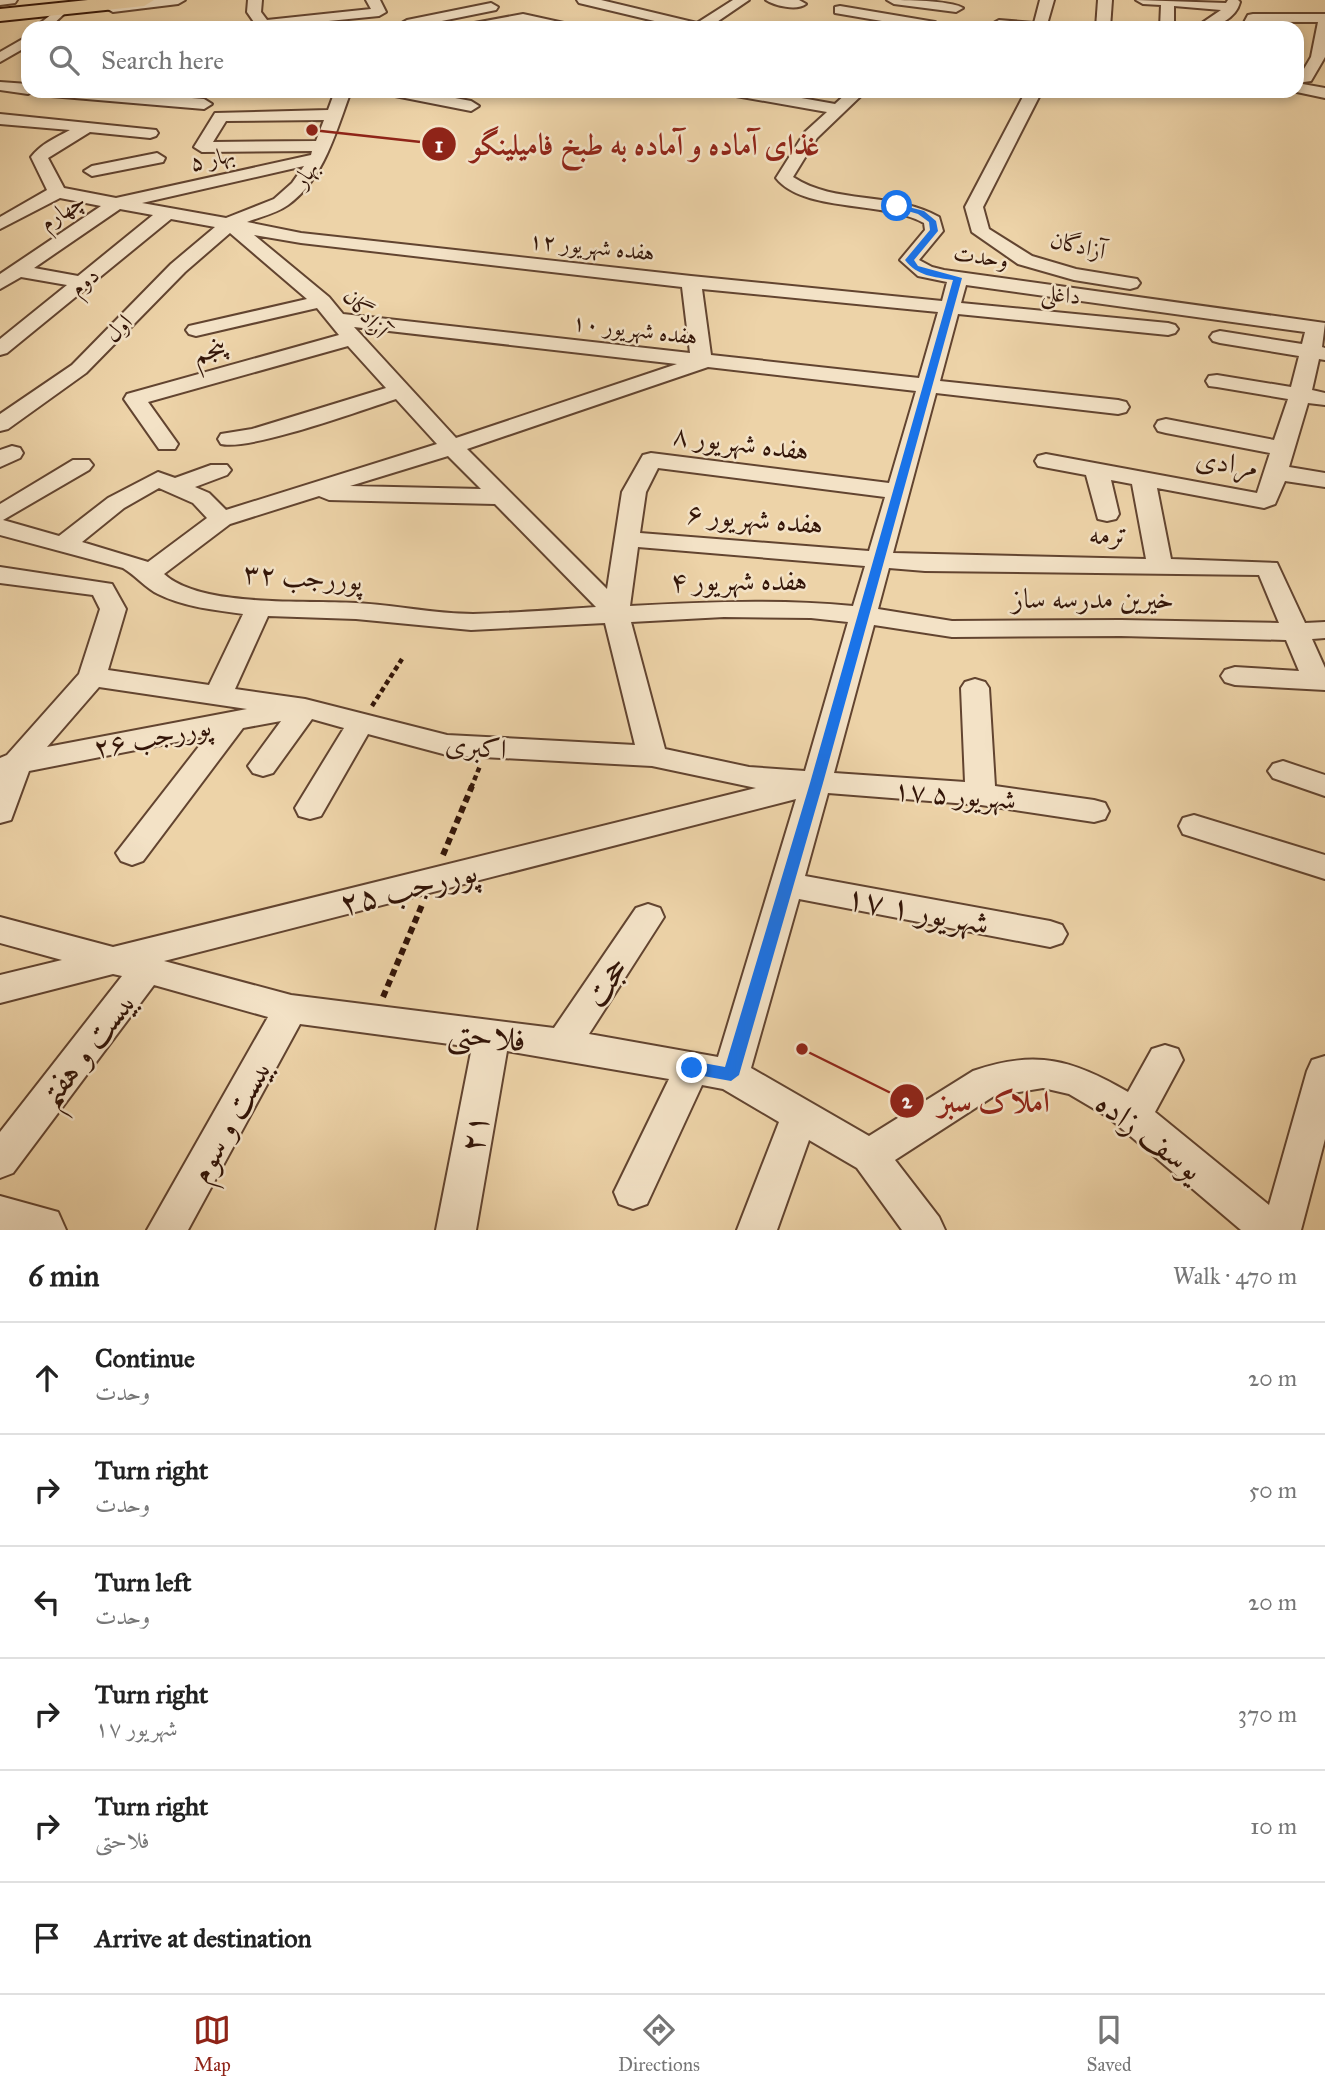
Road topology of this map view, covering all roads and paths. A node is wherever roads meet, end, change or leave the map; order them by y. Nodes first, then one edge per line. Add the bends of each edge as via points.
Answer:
1 (10, 0) edge
2 (72, 0) edge
3 (144, 0) edge
4 (178, 0) edge
5 (439, 0) edge
6 (583, 0) edge
7 (742, 0) edge
8 (773, 0) edge
9 (894, 0) edge
10 (1105, 0) edge
11 (1143, 0) edge
12 (0, 1) edge
13 (963, 2) edge
14 (1168, 2) junction
15 (375, 4) edge
16 (799, 4) dead end
17 (1233, 4) edge
18 (62, 5) edge
19 (657, 5) dead end
20 (254, 6) edge
21 (493, 6) dead end
22 (0, 7) edge
23 (841, 10) dead end
24 (462, 13) junction
25 (641, 15) junction
26 (0, 17) edge
27 (1325, 20) edge
28 (47, 21) edge
29 (289, 21) edge
30 (422, 21) edge
31 (477, 21) edge
32 (510, 21) edge
33 (536, 21) edge
34 (668, 21) edge
35 (710, 21) edge
36 (901, 21) edge
37 (941, 21) edge
38 (1104, 21) edge
39 (1167, 21) edge
40 (1211, 21) edge
41 (1288, 21) edge
42 (21, 44) edge
43 (1, 54) edge
44 (21, 57) edge
45 (1322, 57) edge
46 (1304, 77) edge
47 (1304, 84) edge
48 (0, 86) edge
49 (21, 88) edge
50 (1325, 93) edge
51 (133, 98) edge
52 (340, 98) edge
53 (433, 98) edge
54 (764, 98) edge
55 (787, 98) edge
56 (850, 98) edge
57 (1030, 98) edge
58 (204, 104) dead end
59 (471, 106) dead end
60 (837, 109) junction
61 (747, 110) dead end
62 (334, 115) junction
63 (0, 119) edge
64 (86, 128) junction
65 (320, 152) junction
66 (92, 171) dead end
67 (171, 173) junction
68 (57, 192) junction
69 (117, 203) junction
70 (0, 205) edge
71 (27, 209) junction
72 (167, 213) junction
73 (230, 223) junction
74 (0, 225) edge
75 (16, 271) junction
76 (958, 278) junction
77 (82, 282) junction
78 (691, 282) junction
79 (0, 283) edge
80 (322, 301) junction
81 (949, 307) junction
82 (337, 319) junction
83 (1322, 324) edge
84 (1168, 329) dead end
85 (196, 330) dead end
86 (1220, 337) dead end
87 (352, 338) junction
88 (0, 349) edge
89 (1318, 353) edge
90 (702, 362) junction
91 (1217, 381) dead end
92 (927, 387) junction
93 (400, 391) junction
94 (1300, 395) junction
95 (1325, 399) edge
96 (0, 404) edge
97 (1118, 407) dead end
98 (24, 409) junction
99 (0, 424) edge
100 (1166, 426) dead end
101 (229, 439) dead end
102 (167, 444) dead end
103 (452, 447) junction
104 (1281, 448) junction
105 (1046, 461) dead end
106 (81, 465) dead end
107 (219, 470) dead end
108 (1097, 471) junction
109 (1274, 472) junction
110 (1143, 478) junction
111 (1325, 480) edge
112 (165, 483) junction
113 (897, 491) junction
114 (307, 492) junction
115 (504, 497) junction
116 (0, 514) edge
117 (1107, 514) dead end
118 (221, 519) junction
119 (0, 527) edge
120 (627, 539) junction
121 (64, 544) junction
122 (878, 560) junction
123 (1160, 567) junction
124 (149, 573) junction
125 (0, 575) edge
126 (259, 608) junction
127 (616, 613) junction
128 (862, 615) junction
129 (1325, 630) edge
130 (1295, 632) junction
131 (402, 659) dead end
132 (1235, 676) dead end
133 (92, 677) junction
134 (1321, 681) edge
135 (975, 688) dead end
136 (226, 707) junction
137 (304, 708) junction
138 (360, 724) junction
139 (652, 756) junction
140 (8, 764) edge
141 (264, 766) dead end
142 (1283, 771) dead end
143 (816, 783) junction
144 (1325, 786) edge
145 (981, 794) junction
146 (310, 808) dead end
147 (0, 811) edge
148 (1094, 811) dead end
149 (1194, 826) dead end
150 (132, 853) dead end
151 (1325, 867) edge
152 (785, 884) junction
153 (648, 917) dead end
154 (0, 930) edge
155 (1050, 934) dead end
156 (111, 961) junction
157 (147, 969) junction
158 (0, 989) edge
159 (291, 1009) junction
160 (492, 1035) junction
161 (563, 1044) junction
162 (1165, 1060) dead end
163 (692, 1068) junction
164 (1325, 1071) edge
165 (731, 1075) junction
166 (800, 1115) junction
167 (1134, 1116) junction
168 (870, 1156) junction
169 (0, 1161) edge
170 (633, 1192) dead end
171 (0, 1214) edge
172 (46, 1230) edge
173 (167, 1230) edge
174 (456, 1230) edge
175 (757, 1230) edge
176 (925, 1230) edge
177 (1270, 1230) edge
178 (1281, 1230) edge

1 - 12 street
2 - 18 highway
3 - 26 highway
4 - 18 street
5 - 24 street
6 - 25 street
7 - 35 street
8 - 16 street
9 - 13 street
10 - 38 street
11 - 14 street
13 - 37 street
14 - 17 street
14 - 39 street
15 - 20 street
15 - 29 street
17 - 40 street
18 - 22 highway
18 - 26 street
18 - 28 street
19 - 25 street
21 - 24 street
23 - 36 street
24 - 30 street
24 - 31 street
25 - 34 street
27 - 41 street
27 - 45 street
32 - 33 street
42 - 43 street
43 - 44 street
45 - 46 street
47 - 50 street
48 - 49 street
51 - 58 street
52 - 62 street, بهار
53 - 59 street
54 - 61 street
55 - 60 street
56 - 60 street, وحدت
57 - 83 street, آزادگان via 974,207 981,232 1025,260 1074,274
60 - 76 street, وحدت via 811,135 784,178 809,192 921,212 933,221 934,231 909,260 926,273
62 - 65 street, بهار
62 - 65 street via 221,116 202,147
63 - 64 street
64 - 67 street via 147,139
64 - 68 street via 39,157
65 - 67 street, بهار ۵
65 - 73 street, بهار via 298,187 280,203
66 - 67 street
67 - 69 street, بهار ۵
68 - 69 street, هفده شهریور ۱۲
68 - 71 street
69 - 72 street, هفده شهریور ۱۲
69 - 75 street, چهارم
70 - 71 street
71 - 74 street
72 - 73 street, هفده شهریور ۱۲
72 - 77 street, دوم
73 - 78 street, هفده شهریور ۱۲ via 301,238
73 - 80 street, آزادگان
73 - 98 street, اول via 178,268 79,369
75 - 77 street
75 - 79 street, چهارم
76 - 81 street
76 - 83 street, وحدت
77 - 88 street, دوم
78 - 81 street, هفده شهریور ۱۲
78 - 90 street
80 - 82 street, آزادگان
80 - 85 street
81 - 84 street, داغلی
81 - 92 street
82 - 87 street, آزادگان
82 - 90 street, هفده شهریور ۱۰
83 - 89 street, مرادی
86 - 89 street
87 - 93 street, آزادگان
87 - 102 street, پنجم via 135,399
89 - 94 street, مرادی
90 - 92 street, هفده شهریور ۱۰
90 - 103 street
91 - 94 street
92 - 97 street, هفده شهریور ۱۰
92 - 113 street
93 - 101 street
93 - 103 street, آزادگان
94 - 95 street
94 - 104 street, مرادی
96 - 98 street
98 - 99 street, اول
100 - 104 street
103 - 114 street
103 - 115 street, آزادگان
104 - 109 street, مرادی
105 - 108 street, مرادی
106 - 116 street
107 - 112 street
108 - 110 street, مرادی
108 - 117 street
109 - 110 street, مرادی via 1267,499 1258,502
109 - 111 street
110 - 123 street
112 - 118 street via 201,498
112 - 121 street via 116,503
113 - 120 street, هفده شهریور ۸ via 652,460 634,492
113 - 122 street
114 - 115 street
114 - 118 street
115 - 127 street, آزادگان
118 - 124 street
119 - 121 street, پوررجب ۳۲
120 - 122 street, هفده شهریور ۶
120 - 127 street, هفده شهریور ۸
121 - 124 street, پوررجب ۳۲
122 - 123 street, ترمه
122 - 128 street
123 - 130 street, ترمه via 1268,568
124 - 126 street, پوررجب ۳۲ via 165,588 203,600
125 - 133 street via 103,589 113,609
126 - 127 street, پوررجب ۳۲ via 471,622
126 - 136 street
127 - 128 street, هفده شهریور ۴ via 724,609
127 - 139 street
128 - 130 street, خیرین مدرسه ساز via 952,629
128 - 143 street
129 - 130 street, خیرین مدرسه ساز
130 - 134 street
131 - 138 path
132 - 134 street
133 - 136 street
133 - 140 street
135 - 145 street
136 - 137 street, پوررجب ۲۶
136 - 140 street, پوررجب ۲۶
136 - 150 street
137 - 138 street, اکبری
137 - 141 street
138 - 139 street, اکبری via 487,750
138 - 146 street
139 - 143 street, اکبری via 748,777
140 - 147 street
142 - 144 street
143 - 145 street, ۱۷ شهریور ۵
143 - 152 street
143 - 156 street, پوررجب ۲۵
145 - 148 street, ۱۷ شهریور ۵
149 - 151 street
152 - 155 street, ۱۷ شهریور ۱
152 - 165 street
153 - 161 street, حجت
154 - 156 street, فلاحتی
156 - 157 street, فلاحتی
156 - 158 street, پوررجب ۲۵
157 - 159 street, فلاحتی
157 - 169 street, بیست و هفتم
159 - 160 street, فلاحتی
159 - 173 street, بیست و سوم
160 - 161 street, فلاحتی
160 - 174 street, ۲۱
161 - 163 street, فلاحتی
162 - 167 street
163 - 165 street, فلاحتی
163 - 170 street
164 - 178 street
165 - 166 street, فلاحتی
166 - 168 street, فلاحتی
166 - 175 street
167 - 168 street, یوسف زاده via 1078,1081 1042,1073 1013,1076 986,1083
167 - 177 street, یوسف زاده
168 - 176 street, فلاحتی
171 - 172 street

